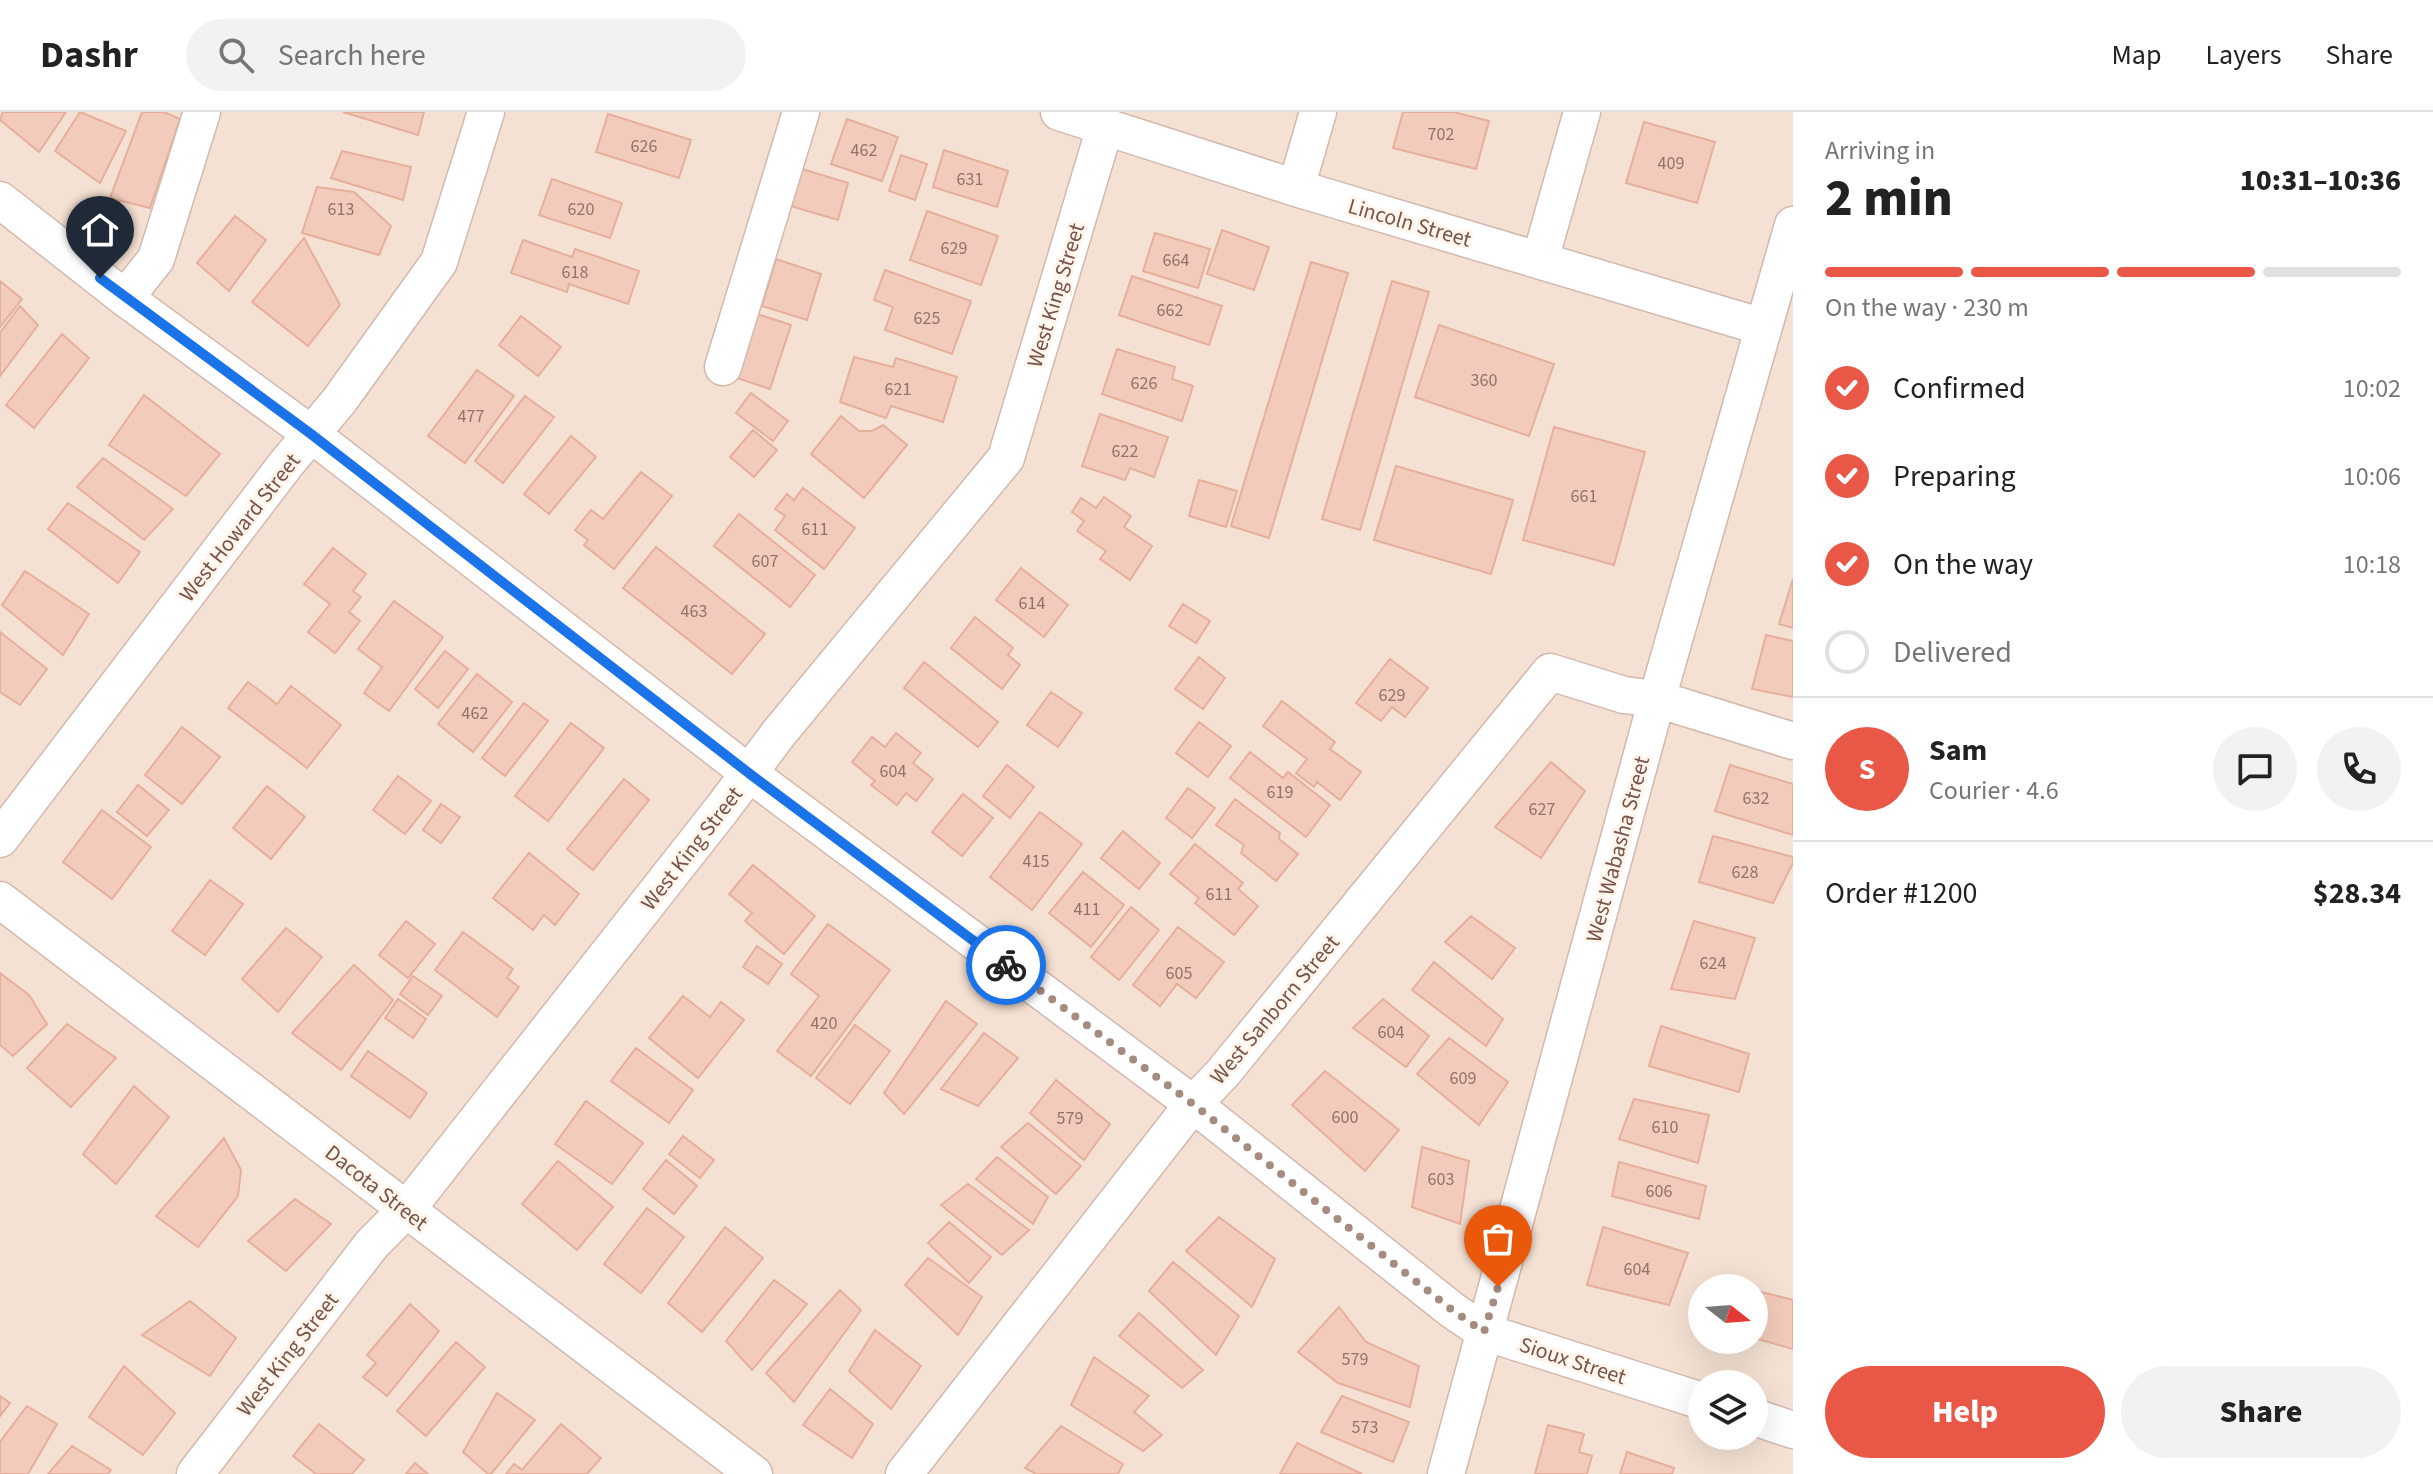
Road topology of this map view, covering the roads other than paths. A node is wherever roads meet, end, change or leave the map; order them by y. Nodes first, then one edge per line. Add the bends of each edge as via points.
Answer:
1 (202, 112) edge
2 (486, 112) edge
3 (801, 112) edge
4 (1318, 112) edge
5 (1582, 112) edge
6 (1065, 113) edge
7 (1105, 127) junction
8 (1296, 188) junction
9 (0, 200) edge
10 (1793, 225) edge
11 (1540, 260) junction
12 (125, 298) junction
13 (1763, 327) junction
14 (723, 367) dead end
15 (311, 434) junction
16 (1657, 699) junction
17 (1793, 741) edge
18 (750, 774) junction
19 (0, 839) edge
20 (0, 900) edge
21 (1193, 1104) junction
22 (407, 1209) junction
23 (1484, 1332) junction
24 (1688, 1397) edge
25 (1768, 1422) edge
26 (1793, 1430) edge
27 (195, 1474) edge
28 (754, 1474) edge
29 (904, 1474) edge
30 (1446, 1474) edge

1 - 12 street via 156,259
2 - 15 street, West Howard Street via 439,262
3 - 14 street
4 - 8 street
5 - 11 street
6 - 7 street, Lincoln Street
7 - 8 street, Lincoln Street
7 - 18 street, West King Street via 1006,458
8 - 11 street, Lincoln Street
9 - 12 street, Sioux Street
10 - 13 street, West Wabasha Street
11 - 13 street, Lincoln Street
12 - 15 street, Sioux Street
13 - 16 street, West Wabasha Street
15 - 18 street, Sioux Street
15 - 19 street, West Howard Street
16 - 17 street
16 - 21 street, West Sanborn Street via 1624,695 1550,672
16 - 23 street, West Wabasha Street
18 - 21 street, Sioux Street
18 - 22 street, West King Street
20 - 22 street, Dacota Street
21 - 23 street, Sioux Street
21 - 29 street, West Sanborn Street
22 - 27 street, West King Street via 372,1244
22 - 28 street, Dacota Street
23 - 24 street, Sioux Street
23 - 30 street, West Wabasha Street
25 - 26 street

